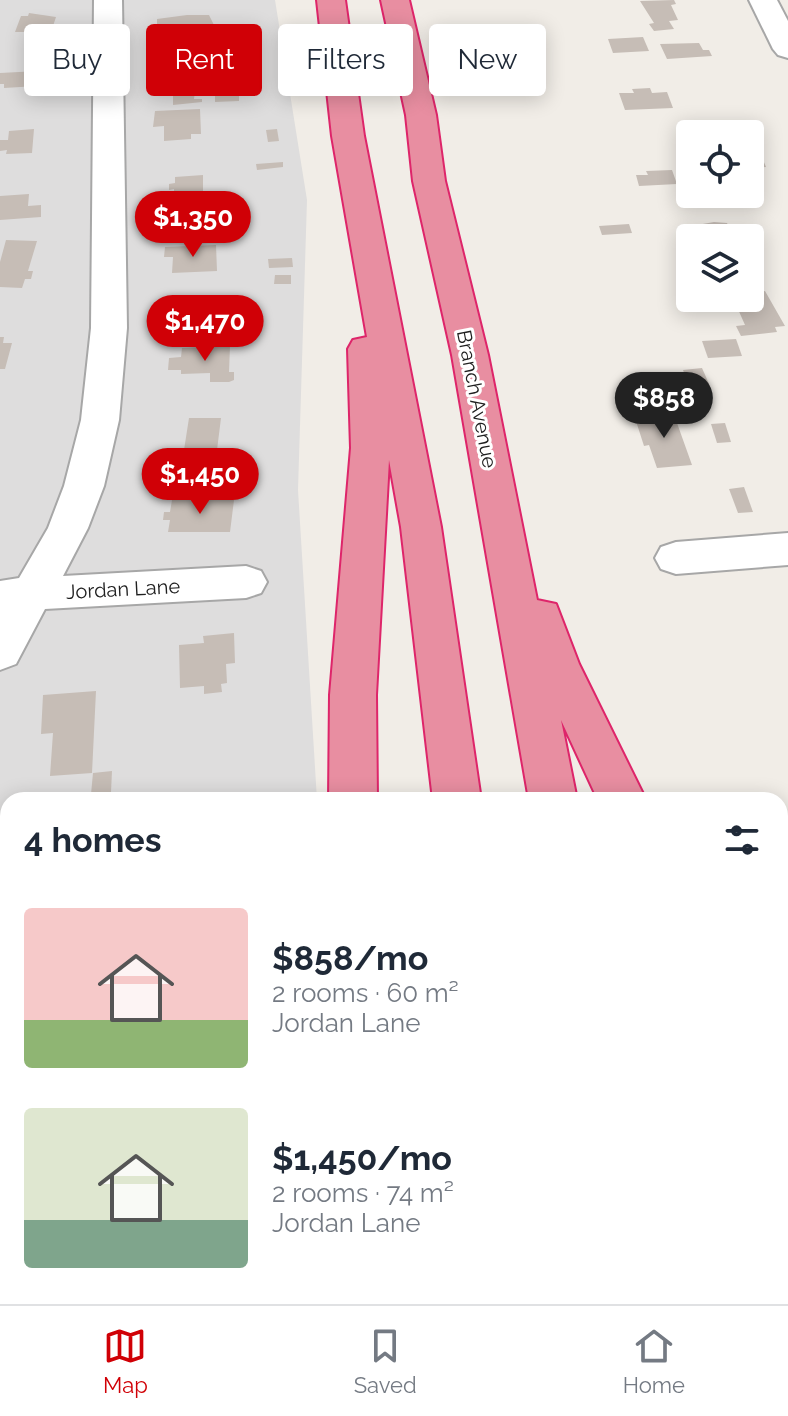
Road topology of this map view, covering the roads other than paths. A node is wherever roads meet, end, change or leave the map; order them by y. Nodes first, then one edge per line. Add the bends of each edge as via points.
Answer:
1 (108, 0) edge
2 (331, 0) edge
3 (395, 0) edge
4 (763, 0) edge
5 (788, 49) edge
6 (359, 195) junction
7 (485, 437) junction
8 (788, 549) edge
9 (676, 558) dead end
10 (246, 582) dead end
11 (15, 595) edge
12 (0, 652) edge
13 (353, 792) edge
14 (456, 792) edge
15 (552, 792) edge
16 (618, 792) edge

1 - 11 street via 109,328 100,420 68,528
2 - 6 highway
3 - 7 highway, Branch Avenue
4 - 5 street
6 - 13 highway via 370,448 353,695
6 - 14 highway via 421,527
7 - 15 highway, Branch Avenue
7 - 16 highway via 557,664
8 - 9 street
10 - 11 street, Jordan Lane
11 - 12 street

